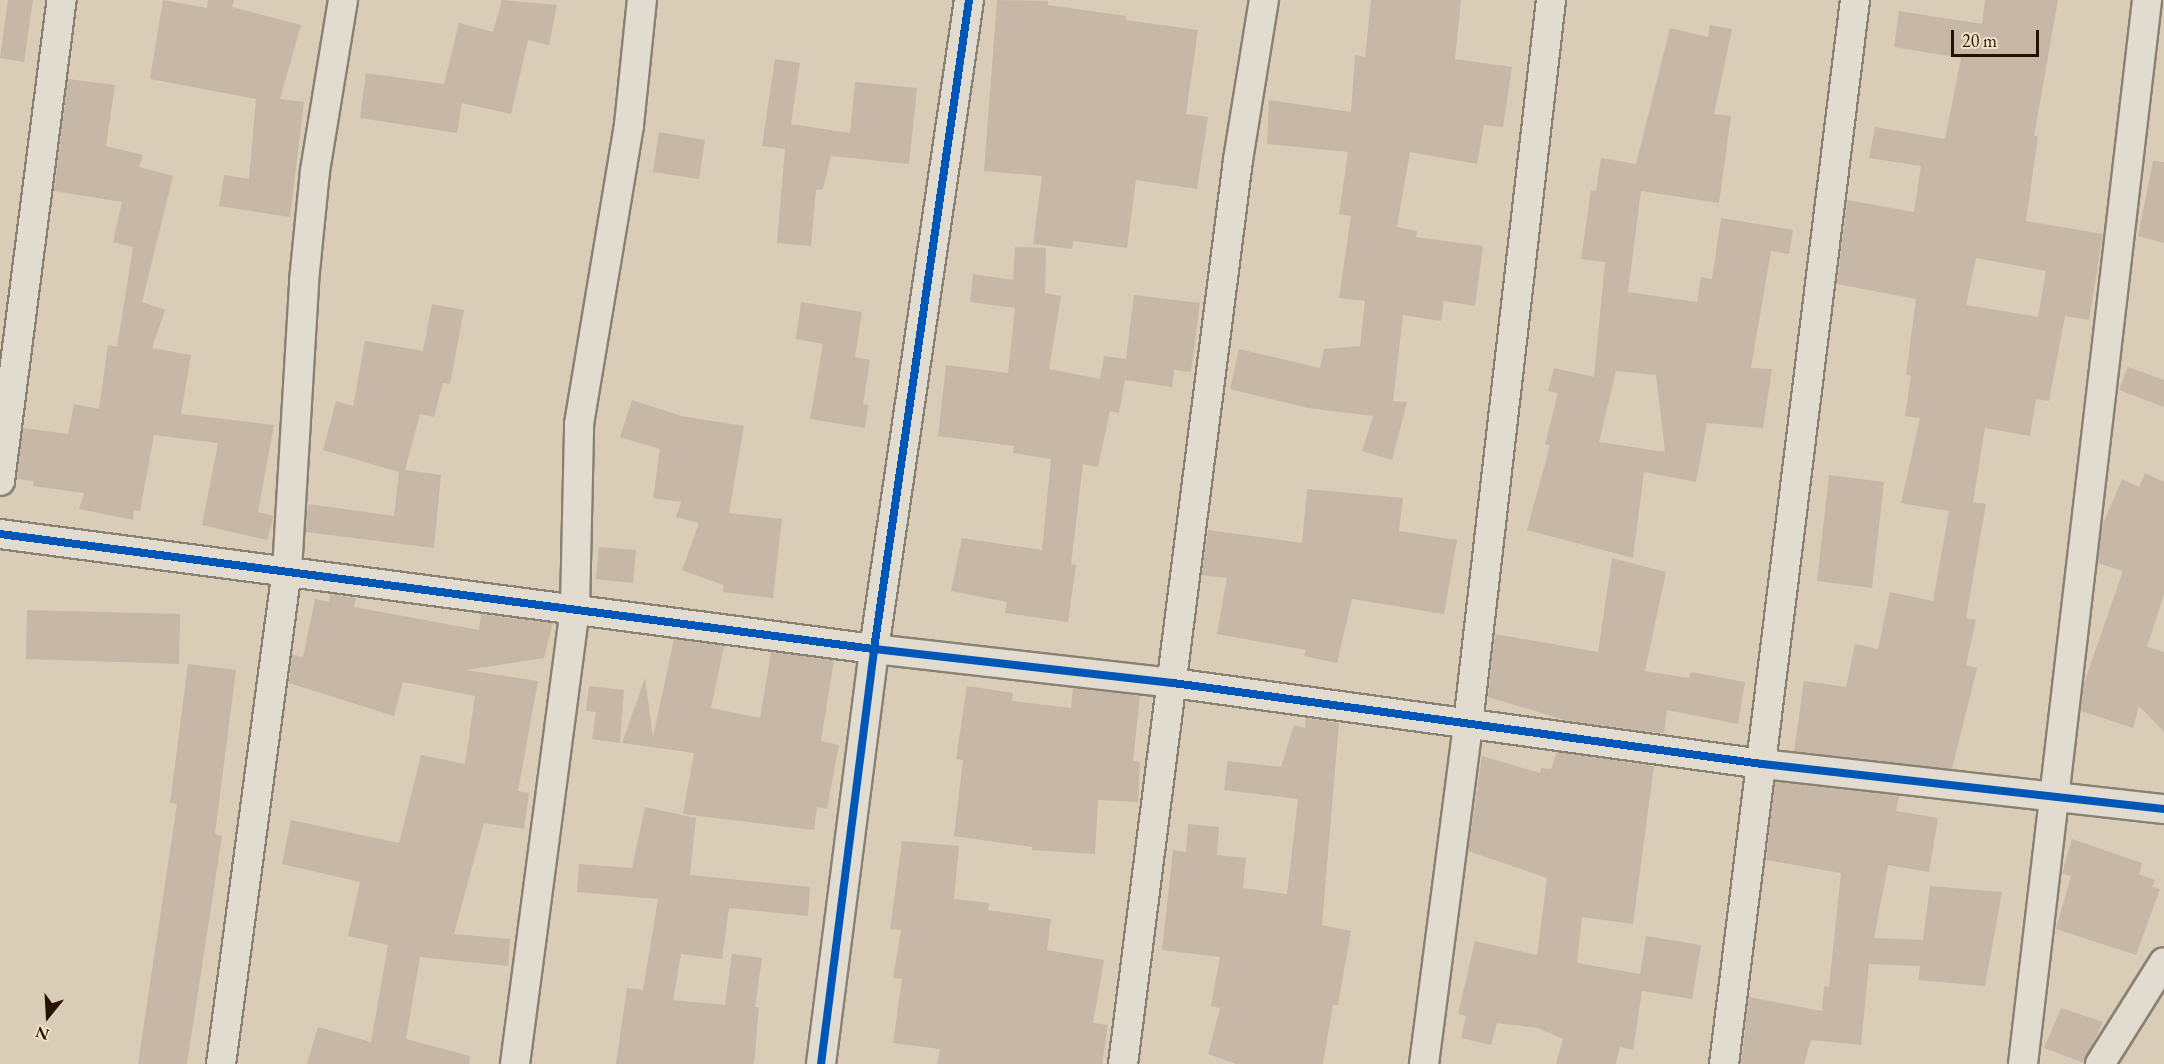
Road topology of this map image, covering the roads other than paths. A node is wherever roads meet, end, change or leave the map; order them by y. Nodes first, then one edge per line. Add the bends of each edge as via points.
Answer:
1 (62, 0) edge
2 (343, 0) edge
3 (642, 0) edge
4 (969, 0) edge
5 (1264, 0) edge
6 (1551, 0) edge
7 (1855, 0) edge
8 (2146, 0) edge
9 (0, 481) edge
10 (0, 534) edge
11 (287, 571) junction
12 (575, 607) junction
13 (874, 649) junction
14 (1173, 683) junction
15 (1468, 724) junction
16 (1762, 764) junction
17 (2055, 796) junction
18 (2164, 809) edge
19 (2164, 962) edge
20 (222, 1064) edge
21 (515, 1064) edge
22 (821, 1064) edge
23 (1123, 1064) edge
24 (1424, 1064) edge
25 (1724, 1064) edge
26 (2023, 1064) edge
27 (2100, 1064) edge

1 - 9 street
2 - 11 street via 315,171 304,281
3 - 12 street via 629,125 579,424
4 - 13 street
5 - 14 street via 1238,160
6 - 15 street
7 - 16 street
8 - 17 street
10 - 11 street
11 - 12 street
11 - 20 street
12 - 13 street
12 - 21 street
13 - 14 street
13 - 22 street
14 - 15 street
14 - 23 street
15 - 16 street
15 - 24 street
16 - 17 street
16 - 25 street
17 - 18 street
17 - 26 street
19 - 27 street

